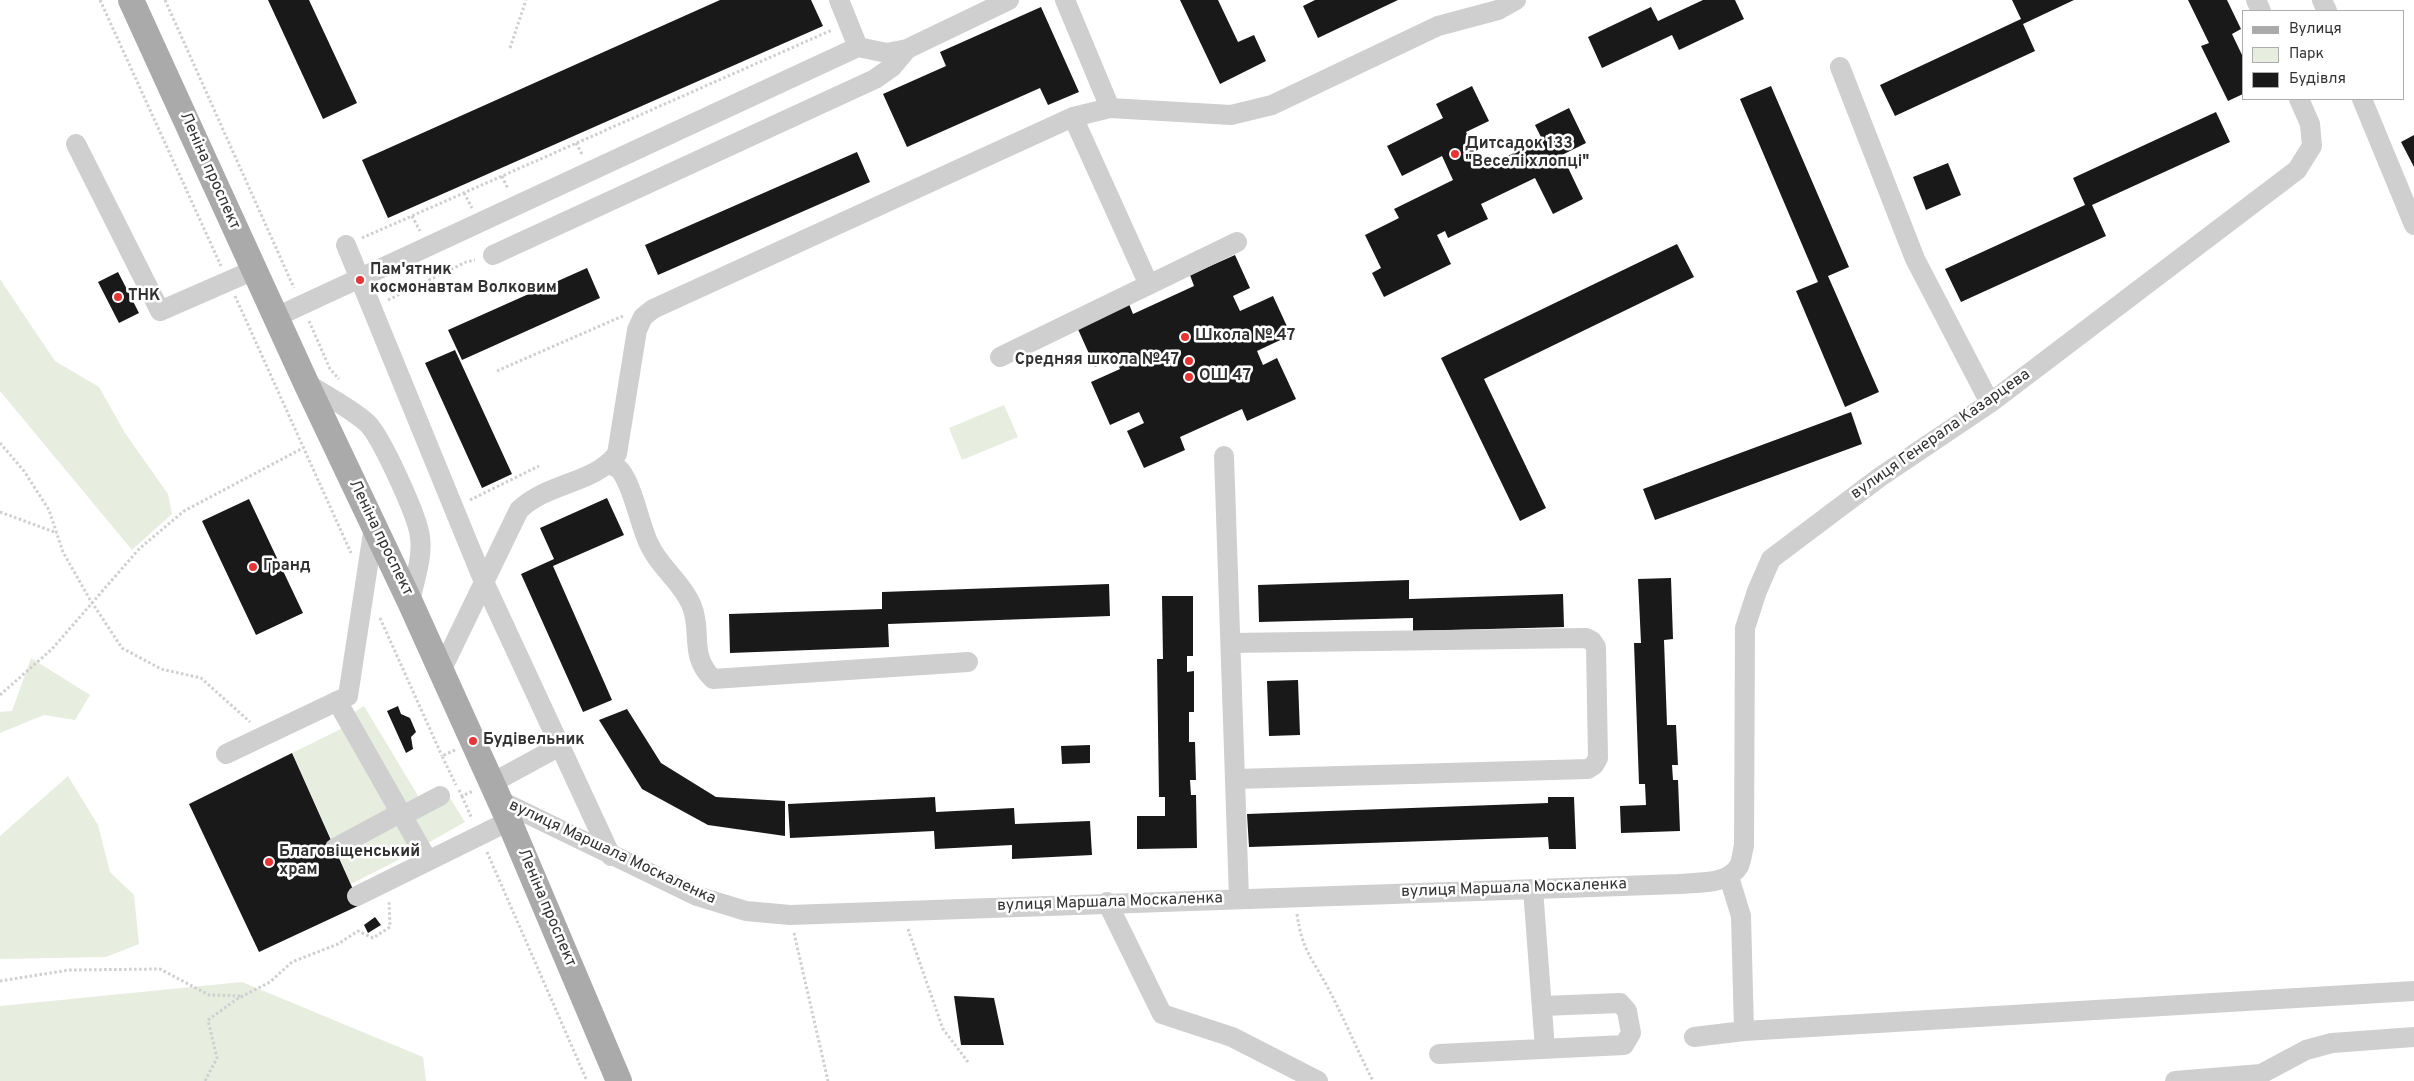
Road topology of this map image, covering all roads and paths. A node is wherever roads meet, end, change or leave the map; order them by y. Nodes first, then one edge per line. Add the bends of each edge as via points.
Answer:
1 (100, 0) edge
2 (131, 0) edge
3 (526, 0) edge
4 (839, 0) edge
5 (1010, 0) edge
6 (1065, 0) edge
7 (1516, 0) edge
8 (848, 23) junction
9 (858, 47) junction
10 (510, 48) dead end
11 (907, 49) junction
12 (1840, 67) dead end
13 (2299, 100) edge
14 (2362, 100) edge
15 (1110, 108) junction
16 (1073, 117) junction
17 (76, 144) dead end
18 (2414, 225) edge
19 (1237, 242) dead end
20 (346, 245) joint
21 (493, 255) joint
22 (223, 270) dead end
23 (254, 270) junction
24 (360, 279) junction
25 (1148, 285) junction
26 (231, 288) dead end
27 (372, 308) junction
28 (653, 309) junction
29 (276, 318) junction
30 (1000, 357) dead end
31 (497, 371) dead end
32 (306, 383) junction
33 (1990, 403) junction
34 (0, 443) edge
35 (303, 448) dead end
36 (1224, 456) dead end
37 (609, 464) junction
38 (539, 466) dead end
39 (454, 508) junction
40 (0, 512) edge
41 (374, 526) junction
42 (57, 533) junction
43 (353, 558) dead end
44 (484, 582) junction
45 (91, 602) junction
46 (410, 602) junction
47 (377, 612) dead end
48 (1231, 644) junction
49 (968, 662) dead end
50 (441, 671) junction
51 (0, 695) edge
52 (337, 701) junction
53 (266, 735) junction
54 (560, 746) junction
55 (226, 754) dead end
56 (442, 756) dead end
57 (1235, 779) junction
58 (440, 796) dead end
59 (462, 796) dead end
60 (500, 801) junction
61 (401, 815) junction
62 (474, 823) dead end
63 (335, 848) dead end
64 (486, 850) dead end
65 (611, 856) junction
66 (428, 861) junction
67 (1734, 871) junction
68 (382, 884) junction
69 (1533, 889) junction
70 (357, 896) dead end
71 (1295, 896) junction
72 (1239, 898) junction
73 (1107, 902) junction
74 (902, 911) junction
75 (790, 915) junction
76 (0, 981) edge
77 (2414, 990) edge
78 (243, 996) junction
79 (1543, 1006) junction
80 (1744, 1031) junction
81 (1694, 1037) dead end
82 (2414, 1037) edge
83 (1545, 1049) junction
84 (1439, 1054) dead end
85 (968, 1062) dead end
86 (205, 1081) edge
87 (587, 1081) edge
88 (619, 1081) edge
89 (828, 1081) edge
90 (1318, 1081) edge
91 (1373, 1081) edge
92 (2175, 1081) edge

1 - 22 path
2 - 23 main road, Леніна проспект
3 - 10 path
4 - 8 street
5 - 11 street
6 - 15 street
7 - 15 street via 1492,12 1438,26 1253,111 1231,115
8 - 9 street
8 - 20 path
9 - 11 street via 887,53
9 - 24 street
11 - 21 street via 892,67 875,79
12 - 33 street via 1915,258
13 - 33 street, вулиця Генерала Казарцева via 2310,124 2312,146 2298,170
14 - 18 street
15 - 16 street
16 - 25 street
16 - 28 street
17 - 23 street via 160,311
19 - 25 street
20 - 24 street
21 - 27 path via 466,262
23 - 29 main road, Леніна проспект
24 - 27 street
24 - 29 street
25 - 30 street
26 - 43 path
27 - 39 street
28 - 31 path via 618,316
28 - 37 street via 643,317 637,330 617,454
29 - 32 main road, Леніна проспект
32 - 41 main road, Леніна проспект
32 - 46 street via 368,424 378,438 415,517 420,536 421,548
33 - 67 street, вулиця Генерала Казарцева via 1880,477 1771,558 1745,628 1744,846
34 - 42 path via 24,470 49,510
35 - 45 path via 184,511 139,549
36 - 48 street
37 - 44 street via 529,500 519,510
37 - 49 street via 619,468 625,478 648,544 657,560 690,601 698,659 713,679
38 - 39 path
39 - 44 street
40 - 42 path
41 - 46 main road, Леніна проспект
41 - 52 street via 348,696
42 - 45 path via 63,552
44 - 50 street
44 - 54 street
45 - 51 path via 52,649
45 - 53 path via 122,648 161,669 201,678
46 - 50 main road, Леніна проспект
47 - 56 path
48 - 57 street
48 - 57 street via 1586,638 1596,647 1598,758 1588,769
50 - 60 main road, Леніна проспект
52 - 53 street
52 - 61 street
53 - 55 street
54 - 60 street
54 - 65 street
57 - 72 street
58 - 61 street
59 - 62 path
60 - 65 street, вулиця Маршала Москаленка
60 - 66 street
60 - 88 main road, Леніна проспект
61 - 63 street
61 - 66 street
64 - 87 path
65 - 75 street, вулиця Маршала Москаленка via 722,905 746,912
66 - 68 street
67 - 69 street, вулиця Маршала Москаленка via 1714,881
67 - 80 street via 1741,916
68 - 70 street
68 - 78 path via 390,903 390,927 373,938 358,931 338,944 292,962 270,982
69 - 71 street, вулиця Маршала Москаленка
69 - 79 street
71 - 72 street, вулиця Маршала Москаленка
71 - 91 path via 1300,933 1307,954 1328,988
72 - 73 street, вулиця Маршала Москаленка
73 - 74 street, вулиця Маршала Москаленка
73 - 90 street via 1162,1014 1232,1037
74 - 75 street, вулиця Маршала Москаленка
74 - 85 path via 943,1029
75 - 89 path
76 - 78 path via 69,970 160,969 209,995
77 - 80 street
78 - 86 path via 208,1020 217,1058
79 - 83 street
79 - 83 street via 1620,1003 1626,1011 1631,1033 1624,1045
80 - 81 street
82 - 92 street via 2332,1043 2306,1050 2261,1074
83 - 84 street

